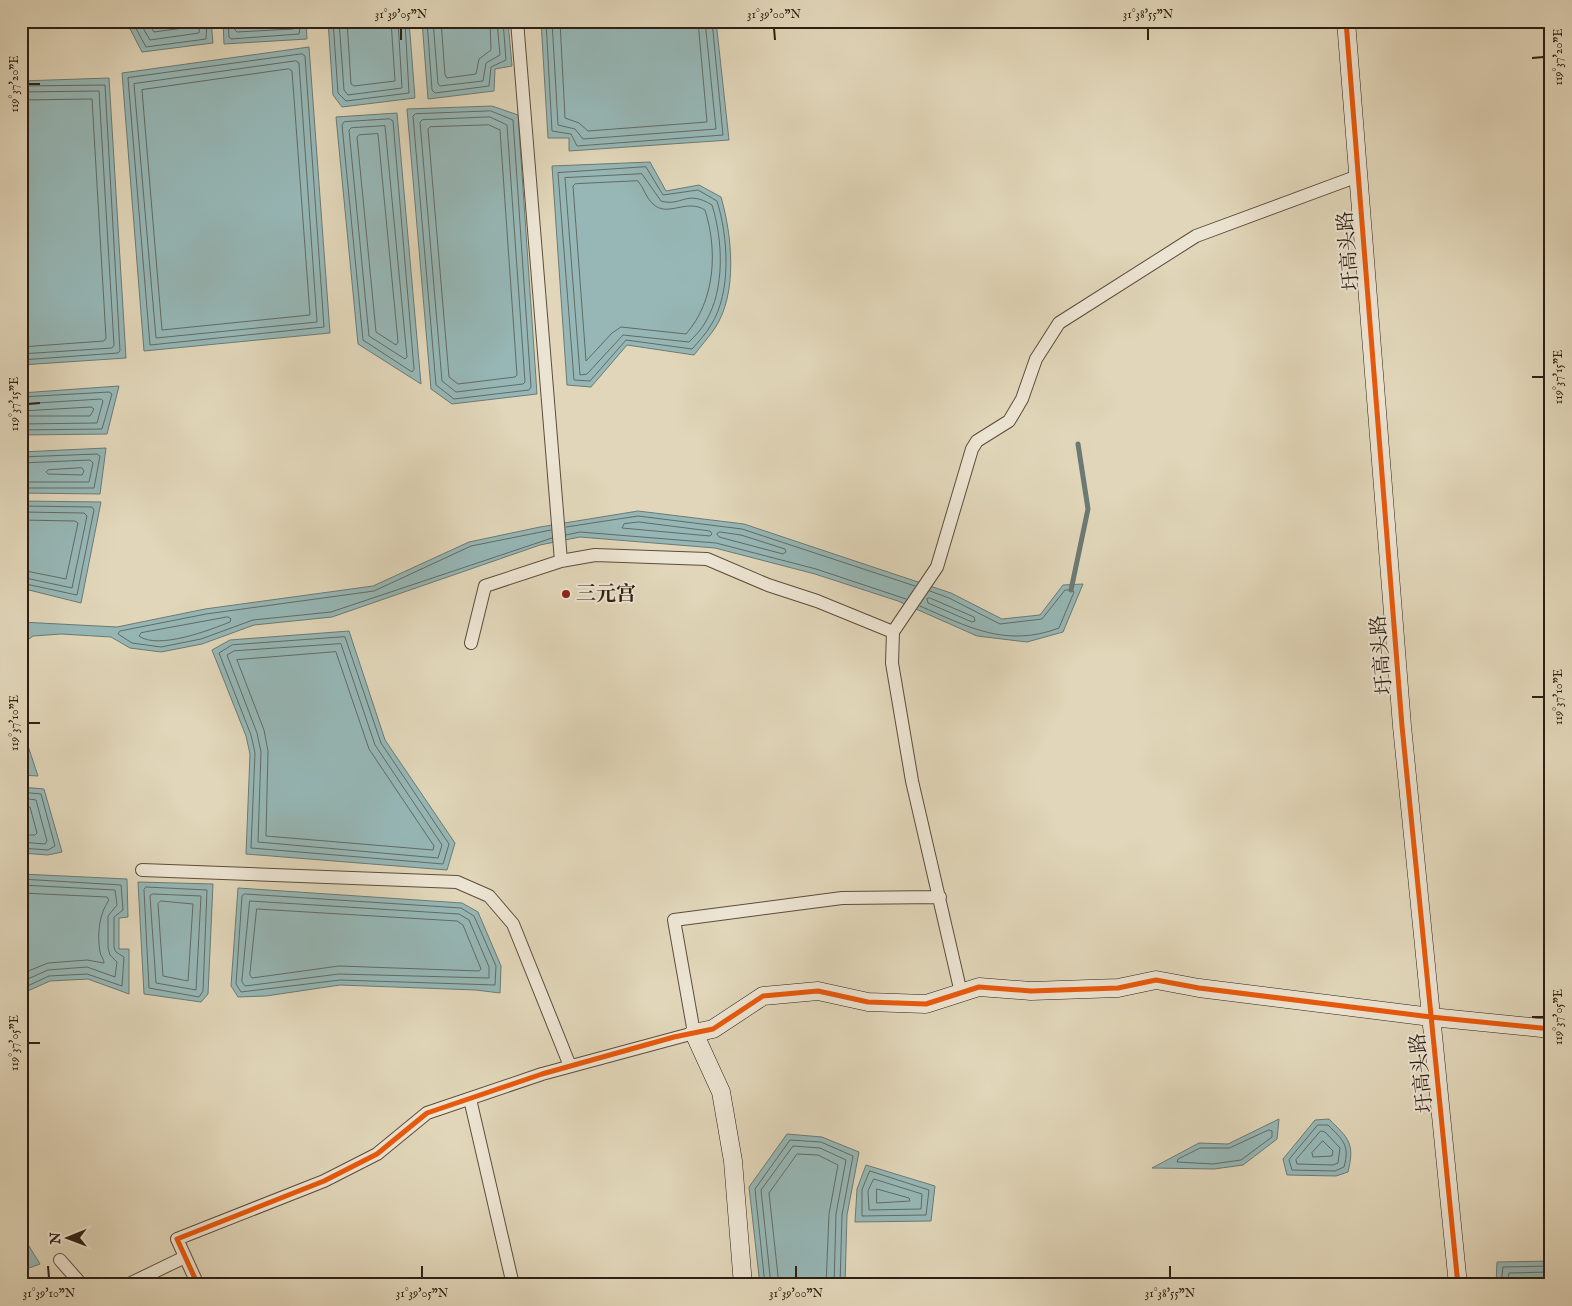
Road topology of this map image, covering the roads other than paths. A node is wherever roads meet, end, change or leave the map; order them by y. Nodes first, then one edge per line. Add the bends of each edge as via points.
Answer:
1 (517, 21) edge
2 (1346, 21) edge
3 (1358, 176) junction
4 (561, 561) junction
5 (893, 632) junction
6 (470, 643) dead end
7 (142, 870) dead end
8 (940, 897) junction
9 (961, 993) junction
10 (1431, 1017) junction
11 (1551, 1029) edge
12 (694, 1033) junction
13 (570, 1066) junction
14 (470, 1098) junction
15 (185, 1257) junction
16 (60, 1260) dead end
17 (82, 1285) edge
18 (127, 1285) edge
19 (198, 1285) edge
20 (513, 1285) edge
21 (743, 1285) edge
22 (1458, 1285) edge

1 - 4 street
2 - 3 street, 圩高头路
3 - 5 street via 1196,236 1059,323 1036,359 1022,398 1009,421 977,440 972,449 937,567
3 - 10 street, 圩高头路 via 1402,726
4 - 5 street via 595,555 708,559
4 - 6 street via 485,586
5 - 8 street via 892,663 912,781
7 - 13 street via 457,882 489,896 513,924
8 - 9 street
8 - 12 street via 842,898 674,920
9 - 10 street via 980,987 1031,991 1118,988 1156,980
9 - 12 street via 926,1004 868,1002 818,991 763,996 713,1029
10 - 11 street
10 - 22 street, 圩高头路
12 - 13 street
12 - 21 street via 721,1092 733,1161
13 - 14 street
14 - 15 street via 427,1113 377,1154 324,1181 177,1240
14 - 20 street
15 - 18 street
15 - 19 street
16 - 17 street

